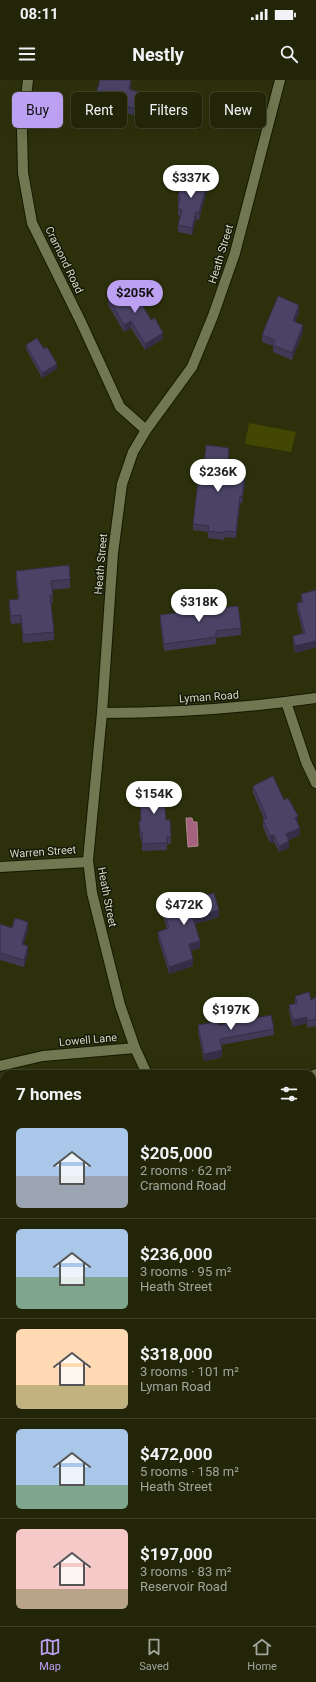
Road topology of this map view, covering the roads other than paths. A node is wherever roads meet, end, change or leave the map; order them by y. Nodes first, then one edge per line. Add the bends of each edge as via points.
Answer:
1 (28, 80) edge
2 (280, 80) edge
3 (146, 430) junction
4 (316, 698) edge
5 (286, 702) junction
6 (102, 712) junction
7 (316, 783) edge
8 (88, 862) junction
9 (0, 867) edge
10 (134, 1048) junction
11 (0, 1066) edge
12 (145, 1070) edge

1 - 3 street, Cramond Road via 22,131 23,173 32,223 120,407
2 - 3 street, Heath Street via 235,253 213,316 192,367
3 - 6 street, Heath Street via 133,452 122,484 113,553
4 - 5 street, Lyman Road
5 - 6 street, Lyman Road via 211,710
5 - 7 street via 306,762
6 - 8 street, Heath Street
8 - 9 street, Warren Street
8 - 10 street, Heath Street via 92,893 120,1005
10 - 11 street, Lowell Lane via 43,1056
10 - 12 street, Heath Street

